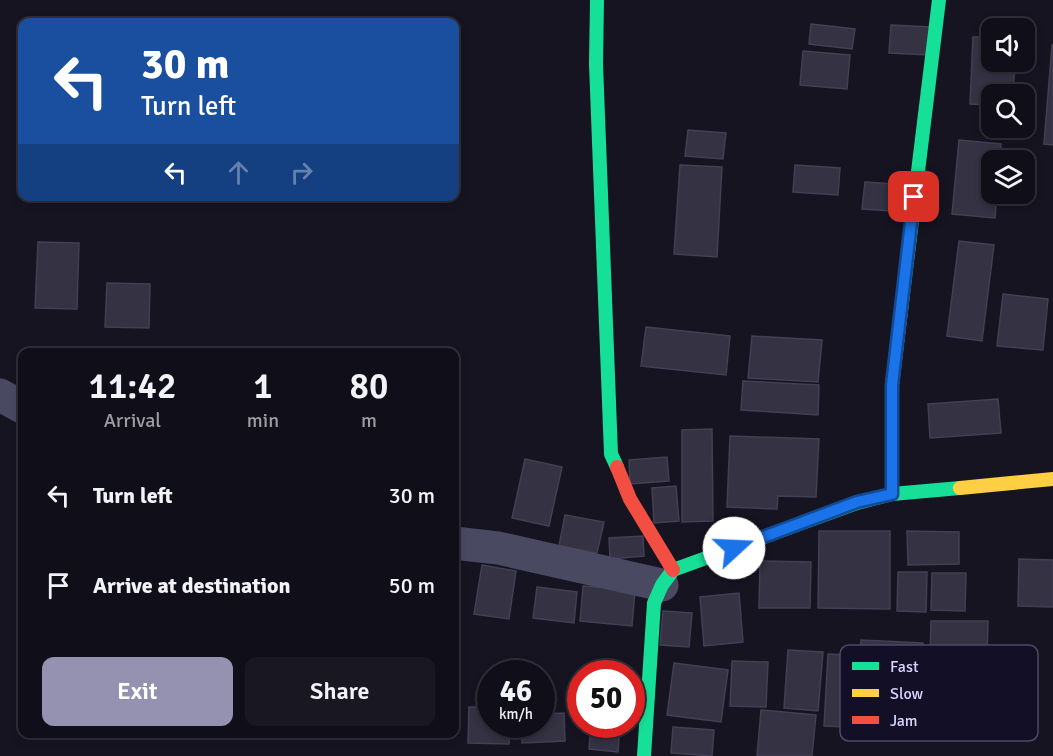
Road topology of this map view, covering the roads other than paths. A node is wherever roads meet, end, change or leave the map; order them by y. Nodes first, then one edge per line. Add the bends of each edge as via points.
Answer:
1 (597, 0) edge
2 (939, 0) edge
3 (0, 395) edge
4 (18, 405) edge
5 (1053, 479) edge
6 (892, 494) junction
7 (459, 544) edge
8 (668, 578) junction
9 (644, 756) edge

1 - 8 street via 610,453
2 - 6 street via 892,385
3 - 4 street
5 - 6 street
6 - 8 street via 857,502
7 - 8 street
8 - 9 street via 654,603

